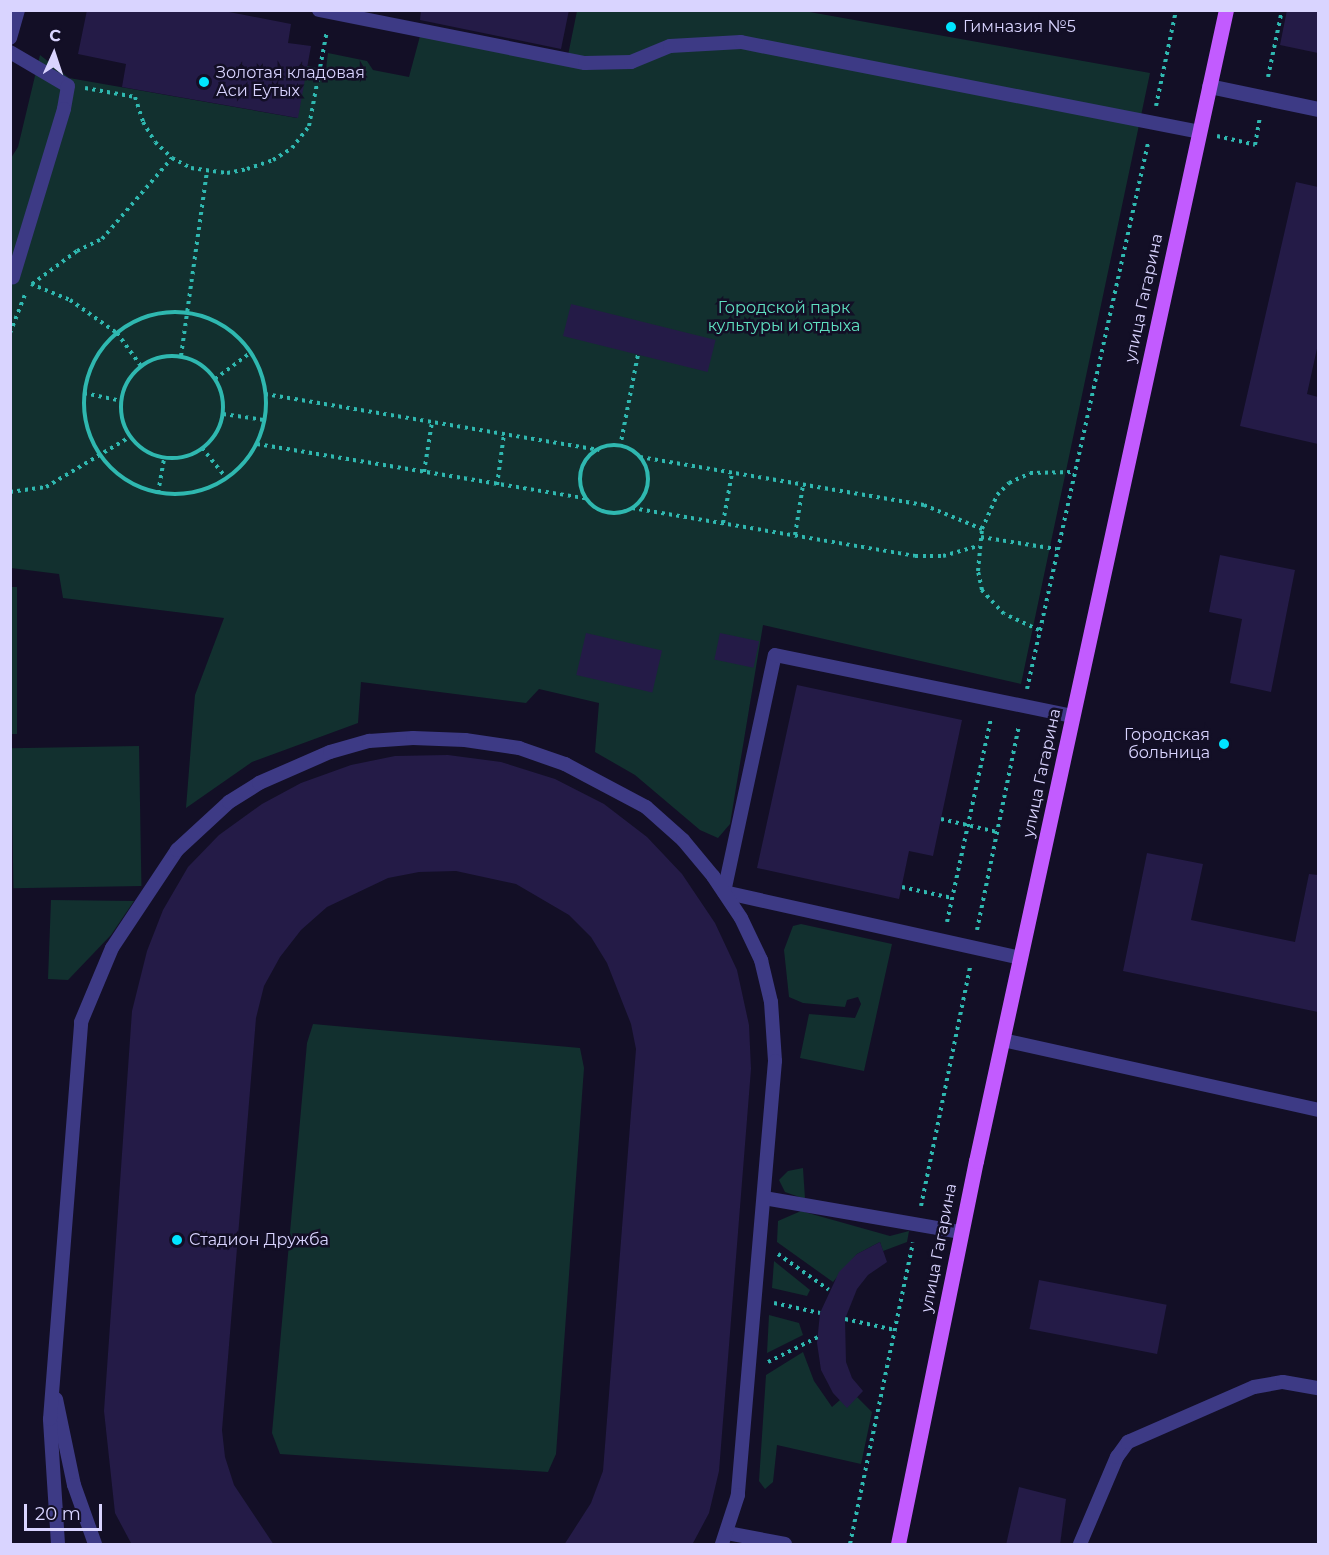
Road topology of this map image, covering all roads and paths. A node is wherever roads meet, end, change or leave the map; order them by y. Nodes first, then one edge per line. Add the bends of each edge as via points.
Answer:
1 (18, 10) edge
2 (1176, 10) edge
3 (1226, 10) edge
4 (325, 11) edge
5 (10, 38) edge
6 (10, 52) edge
7 (68, 86) junction
8 (1209, 86) junction
9 (1318, 109) edge
10 (1152, 124) junction
11 (1198, 132) junction
12 (172, 158) junction
13 (207, 171) junction
14 (13, 277) joint
15 (30, 284) junction
16 (188, 313) junction
17 (10, 333) edge
18 (117, 333) junction
19 (250, 353) junction
20 (638, 354) dead end
21 (181, 356) junction
22 (141, 366) junction
23 (215, 379) junction
24 (84, 393) junction
25 (266, 394) junction
26 (121, 401) junction
27 (223, 414) junction
28 (264, 420) junction
29 (432, 422) junction
30 (504, 434) junction
31 (130, 437) junction
32 (257, 444) junction
33 (620, 447) junction
34 (202, 448) junction
35 (599, 450) junction
36 (102, 457) junction
37 (640, 457) junction
38 (164, 458) junction
39 (424, 472) junction
40 (1073, 472) junction
41 (732, 473) junction
42 (226, 478) junction
43 (497, 485) junction
44 (803, 485) junction
45 (10, 492) edge
46 (158, 493) junction
47 (588, 499) junction
48 (632, 508) junction
49 (723, 523) junction
50 (982, 529) junction
51 (795, 536) junction
52 (981, 537) junction
53 (979, 546) junction
54 (1056, 549) junction
55 (1039, 630) junction
56 (995, 700) junction
57 (1023, 706) junction
58 (1072, 716) junction
59 (941, 819) dead end
60 (968, 826) junction
61 (997, 832) junction
62 (902, 887) dead end
63 (724, 892) junction
64 (952, 897) junction
65 (943, 941) junction
66 (974, 948) junction
67 (1021, 958) junction
68 (1003, 1040) junction
69 (1318, 1110) edge
70 (764, 1198) junction
71 (917, 1224) junction
72 (961, 1232) junction
73 (760, 1241) junction
74 (828, 1290) dead end
75 (755, 1299) junction
76 (820, 1313) dead end
77 (845, 1319) dead end
78 (895, 1330) junction
79 (818, 1337) dead end
80 (748, 1372) junction
81 (53, 1375) junction
82 (1318, 1388) edge
83 (724, 1539) edge
84 (58, 1545) edge
85 (95, 1545) edge
86 (785, 1545) edge
87 (850, 1545) edge
88 (898, 1545) edge
89 (1080, 1545) edge

1 - 5 lane
2 - 10 path
3 - 8 main road, улица Гагарина
4 - 10 lane via 585,63 631,62 670,46 741,42
4 - 13 path via 309,126 304,134 292,148 273,160 227,173
6 - 7 lane
7 - 12 path via 135,97 143,122
7 - 14 lane
8 - 9 street
8 - 11 main road, улица Гагарина
10 - 11 lane
10 - 40 path
11 - 58 main road, улица Гагарина
12 - 13 path
12 - 15 path via 102,239 77,251
13 - 16 path
14 - 15 path
15 - 17 path
15 - 18 path via 70,300
16 - 18 path via 153,314
16 - 19 path via 213,320 237,336
16 - 21 path
18 - 22 path
18 - 24 path via 102,347 87,375
19 - 23 path
19 - 25 path
20 - 33 path
21 - 22 path via 160,357
21 - 23 path via 207,369
22 - 26 path via 131,375
23 - 27 path via 223,398
24 - 26 path
24 - 36 path via 89,436
25 - 28 path
25 - 29 path
26 - 31 path via 123,425
27 - 28 path
27 - 34 path via 218,430
28 - 32 path
29 - 30 path
29 - 39 path
30 - 35 path
30 - 43 path
31 - 36 path
31 - 38 path via 145,452
32 - 39 path
32 - 42 path via 240,468
33 - 35 path
33 - 37 path
34 - 38 path via 180,458
34 - 42 path
35 - 47 path via 582,468 580,480
36 - 45 path via 46,488
36 - 46 path via 128,482
37 - 41 path
37 - 48 path via 648,485
38 - 46 path
39 - 43 path
40 - 50 path via 1030,473 1009,483 997,495
40 - 54 path
41 - 44 path
41 - 49 path
42 - 46 path via 187,494
43 - 47 path
44 - 50 path via 924,505
44 - 51 path
47 - 48 path via 608,513
48 - 49 path
49 - 51 path
50 - 52 path
51 - 53 path via 915,556 943,556
52 - 53 path
52 - 54 path
53 - 55 path via 978,571 991,604
54 - 55 path
55 - 57 path
56 - 57 lane
56 - 60 path
56 - 63 lane via 775,655
57 - 58 lane
57 - 61 path
58 - 67 main road, улица Гагарина
59 - 60 path
60 - 61 path
60 - 64 path
61 - 66 path
62 - 64 path
63 - 65 lane
63 - 70 lane via 761,960 771,1002 775,1061
63 - 81 lane via 683,840 646,807 565,764 519,748 465,740 369,741 294,765 229,802 177,850 158,875 112,948 81,1022
64 - 65 path
65 - 66 lane
66 - 67 lane
66 - 71 path
67 - 68 main road, улица Гагарина
68 - 69 lane
68 - 72 main road, улица Гагарина
70 - 71 lane
70 - 73 lane
71 - 72 lane
71 - 78 path
72 - 88 main road, улица Гагарина
73 - 74 path
73 - 75 lane
75 - 76 path
75 - 80 lane
77 - 78 path
78 - 87 path
79 - 80 path
80 - 83 lane via 738,1495
81 - 84 lane via 50,1419
81 - 85 lane via 62,1439
82 - 89 lane via 1283,1382 1254,1388 1128,1442 1117,1457
83 - 86 lane

